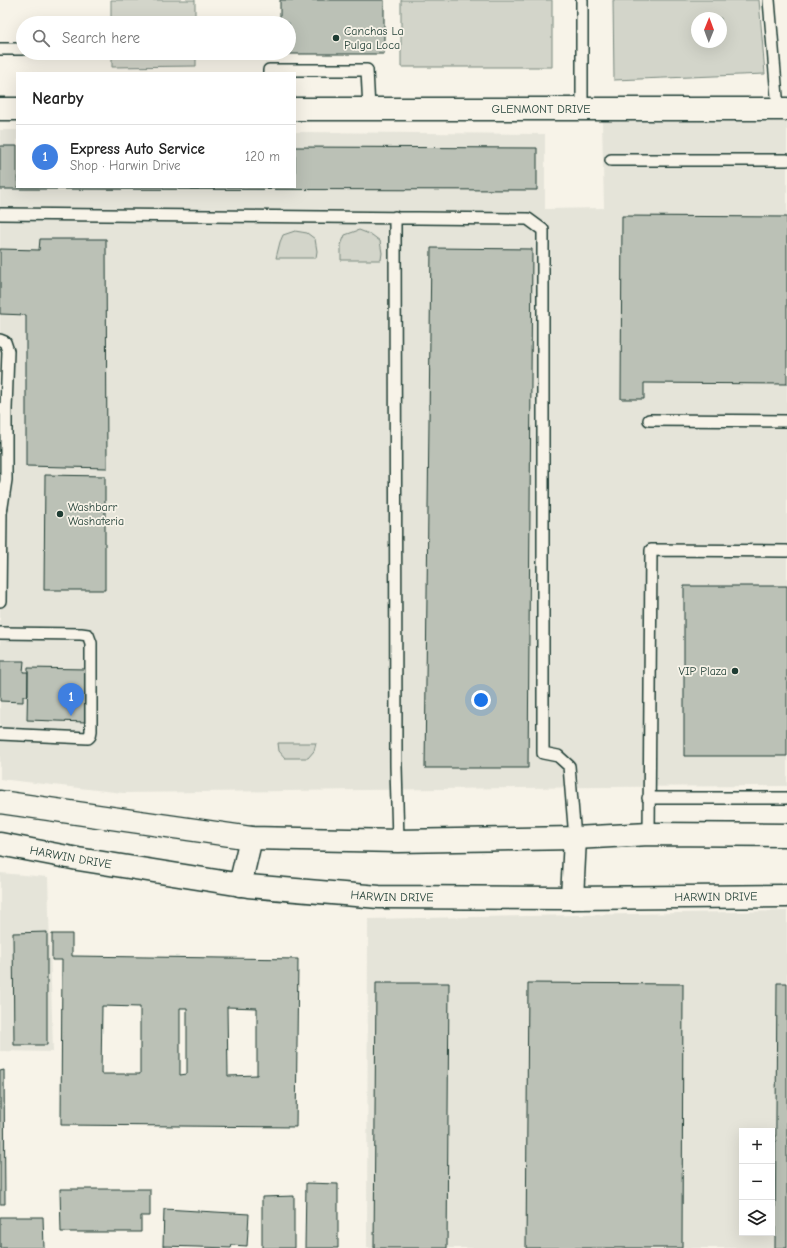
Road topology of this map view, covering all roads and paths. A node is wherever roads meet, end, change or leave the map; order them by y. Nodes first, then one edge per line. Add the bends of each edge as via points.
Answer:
1 (582, 0) edge
2 (769, 0) edge
3 (0, 49) edge
4 (16, 49) edge
5 (269, 72) edge
6 (0, 109) edge
7 (16, 109) edge
8 (296, 109) edge
9 (369, 109) junction
10 (582, 109) junction
11 (782, 109) edge
12 (610, 160) dead end
13 (787, 160) edge
14 (0, 214) edge
15 (395, 217) junction
16 (0, 340) edge
17 (3, 409) edge
18 (649, 420) dead end
19 (787, 421) edge
20 (3, 480) edge
21 (1, 513) edge
22 (787, 551) edge
23 (0, 602) edge
24 (0, 633) edge
25 (0, 734) edge
26 (648, 798) junction
27 (787, 798) edge
28 (0, 802) edge
29 (649, 834) junction
30 (787, 835) edge
31 (252, 838) junction
32 (575, 838) junction
33 (398, 841) junction
34 (0, 844) edge
35 (240, 884) junction
36 (787, 896) edge
37 (572, 898) junction

1 - 10 lane
2 - 11 lane
3 - 4 lane
5 - 9 lane via 367,70
6 - 7 main road
8 - 9 main road, GLENMONT DRIVE
9 - 10 main road, GLENMONT DRIVE
10 - 11 main road, GLENMONT DRIVE
12 - 13 lane
14 - 15 lane
15 - 32 lane via 528,218 543,230 543,753 558,756 569,766
15 - 33 lane
16 - 17 lane via 5,342 8,351
17 - 20 lane
18 - 19 lane
20 - 21 lane
21 - 23 lane
22 - 26 lane via 651,550
24 - 25 lane via 81,634 88,635 91,643 90,736 88,738
26 - 27 lane
26 - 29 lane
28 - 31 main road
29 - 30 main road
29 - 32 main road
31 - 33 main road
31 - 35 main road
32 - 33 main road
32 - 37 main road
34 - 35 main road, HARWIN DRIVE
35 - 37 main road, HARWIN DRIVE via 379,898
36 - 37 main road, HARWIN DRIVE

